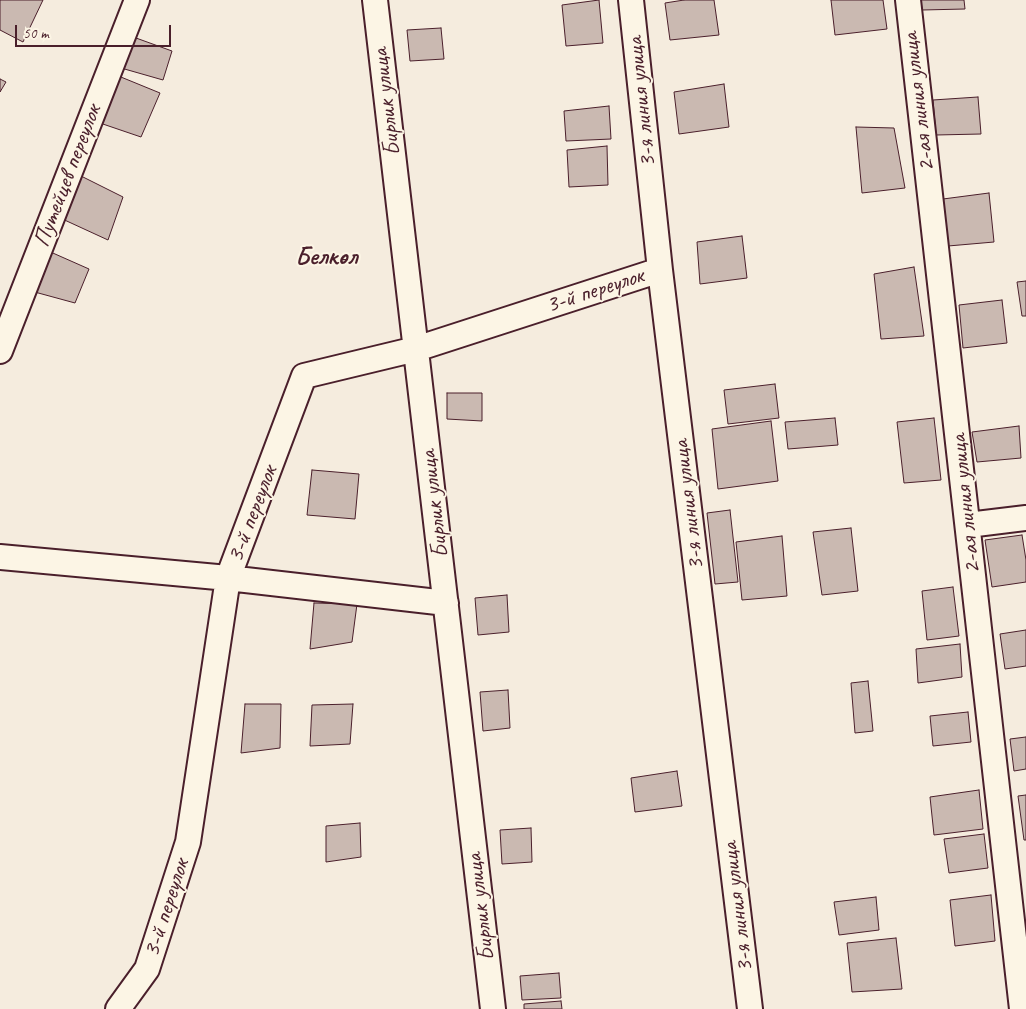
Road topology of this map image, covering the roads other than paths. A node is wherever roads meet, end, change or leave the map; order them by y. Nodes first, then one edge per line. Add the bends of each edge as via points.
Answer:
1 (137, 0) edge
2 (375, 0) edge
3 (631, 0) edge
4 (908, 0) edge
5 (660, 270) junction
6 (416, 349) junction
7 (0, 351) edge
8 (1026, 518) edge
9 (968, 525) junction
10 (0, 557) edge
11 (228, 578) junction
12 (446, 603) junction
13 (118, 1009) edge
14 (493, 1009) edge
15 (750, 1009) edge
16 (1022, 1009) edge

1 - 7 street, Путейцев переулок
2 - 6 street, Бирлик улица
3 - 5 street, 3-я линия улица
4 - 9 street, 2-ая линия улица
5 - 6 street, 3-й переулок
5 - 15 street, 3-я линия улица
6 - 11 street, 3-й переулок via 304,376
6 - 12 street, Бирлик улица
8 - 9 street
9 - 16 street, 2-ая линия улица
10 - 11 street
11 - 12 street
11 - 13 street, 3-й переулок via 188,842 147,969
12 - 14 street, Бирлик улица

